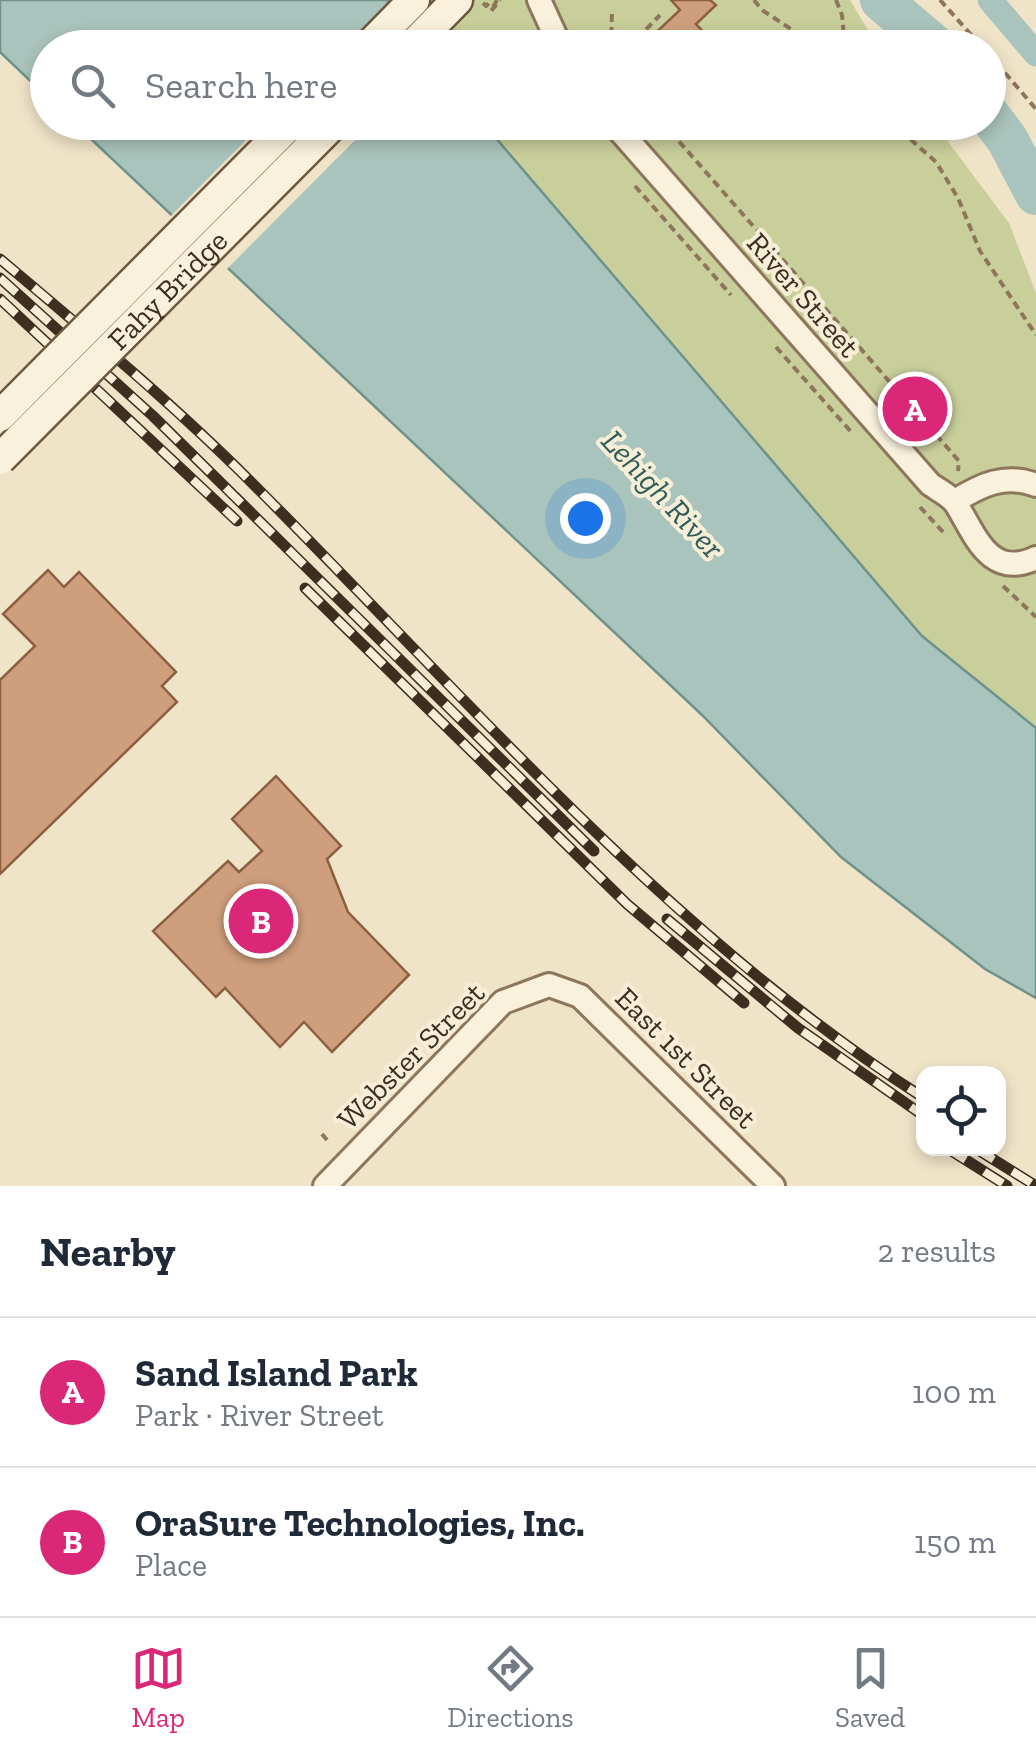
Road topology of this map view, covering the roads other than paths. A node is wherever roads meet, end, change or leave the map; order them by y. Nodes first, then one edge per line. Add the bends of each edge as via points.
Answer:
1 (414, 0) edge
2 (457, 0) edge
3 (540, 0) edge
4 (385, 30) edge
5 (428, 30) edge
6 (553, 30) edge
7 (274, 140) edge
8 (317, 140) edge
9 (628, 140) edge
10 (0, 416) edge
11 (0, 459) edge
12 (1036, 485) edge
13 (955, 501) junction
14 (1036, 558) edge
15 (549, 986) joint
16 (326, 1186) edge
17 (773, 1186) edge

1 - 4 main road
2 - 5 main road
3 - 6 street
7 - 10 main road, Fahy Bridge, bridge
8 - 11 main road, Fahy Bridge, bridge
9 - 13 street, River Street via 930,484
12 - 13 street via 998,481
13 - 14 street, River Street via 964,524 994,558 1016,566
15 - 16 street, Webster Street via 503,1002
15 - 17 street, East 1st Street via 580,996

